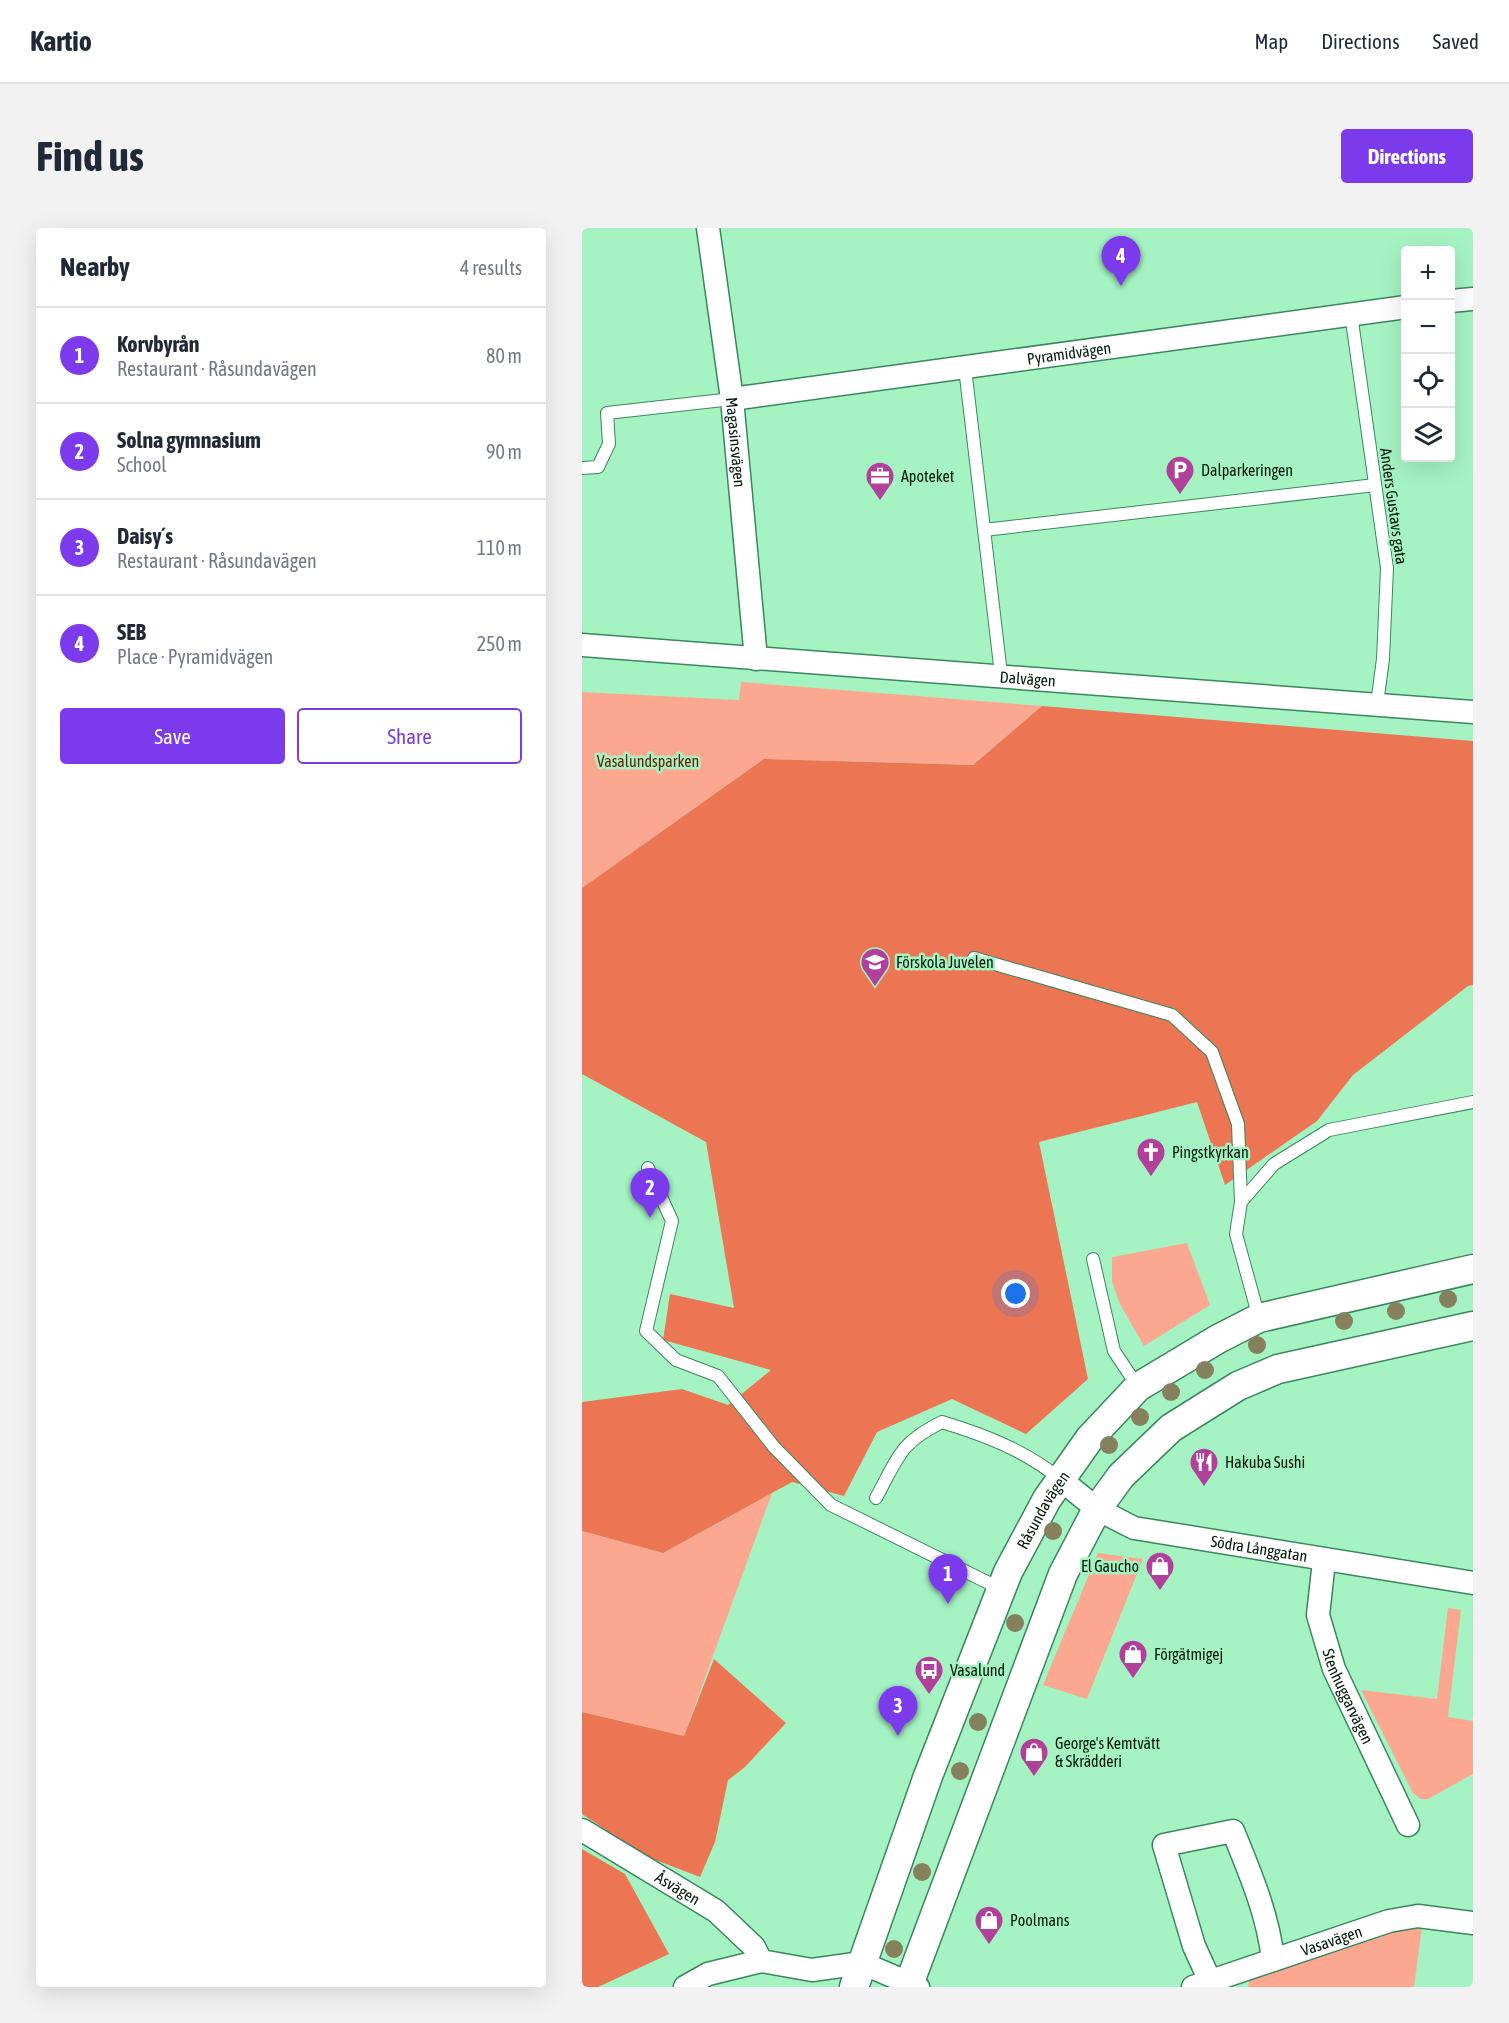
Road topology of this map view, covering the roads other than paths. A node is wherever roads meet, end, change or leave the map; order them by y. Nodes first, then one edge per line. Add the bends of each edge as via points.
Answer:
1 (708, 228) edge
2 (1473, 298) edge
3 (1455, 300) edge
4 (1401, 308) edge
5 (1351, 314) junction
6 (965, 368) junction
7 (732, 399) junction
8 (582, 468) edge
9 (1375, 485) junction
10 (984, 530) junction
11 (582, 645) edge
12 (756, 659) junction
13 (1001, 674) junction
14 (1377, 704) junction
15 (1473, 712) edge
16 (974, 958) dead end
17 (1473, 1102) edge
18 (648, 1168) dead end
19 (1241, 1202) junction
20 (1093, 1259) dead end
21 (1473, 1269) edge
22 (1259, 1318) junction
23 (1473, 1326) edge
24 (1138, 1388) junction
25 (1060, 1479) junction
26 (876, 1498) dead end
27 (1097, 1509) junction
28 (1324, 1561) junction
29 (1473, 1583) edge
30 (1001, 1589) junction
31 (1408, 1825) dead end
32 (582, 1830) edge
33 (1473, 1923) edge
34 (1273, 1960) junction
35 (761, 1961) junction
36 (858, 1975) edge
37 (1202, 1984) edge
38 (912, 1986) edge
39 (685, 1987) edge

1 - 7 street, Magasinsvägen
2 - 3 street
4 - 5 street, Pyramidvägen
5 - 6 street, Pyramidvägen
5 - 9 lane, Anders Gustavs gata
6 - 7 street, Pyramidvägen
6 - 10 lane
7 - 8 lane via 607,413 609,444 598,466
7 - 12 street, Magasinsvägen
9 - 10 lane
9 - 14 lane, Anders Gustavs gata via 1387,568
10 - 13 lane
11 - 12 street, Dalvägen
12 - 13 street, Dalvägen
13 - 14 street, Dalvägen
14 - 15 street, Dalvägen
16 - 19 lane via 1172,1015 1204,1044 1212,1052 1238,1124
17 - 19 lane via 1329,1130 1274,1164
18 - 30 lane via 672,1221 646,1331 676,1360 718,1376 774,1447 831,1505
19 - 22 lane via 1236,1234
20 - 24 lane via 1114,1351
21 - 22 street, Råsundavägen
22 - 24 street, Råsundavägen
23 - 27 street via 1278,1369 1238,1386 1171,1428 1121,1476
24 - 25 street, Råsundavägen via 1090,1438
25 - 26 lane via 1043,1465 986,1435 942,1422 904,1445
25 - 27 street, Södra Långgatan
25 - 30 street, Råsundavägen
27 - 28 street, Södra Långgatan via 1134,1528
27 - 38 street via 1063,1574
28 - 29 street, Södra Långgatan
28 - 31 street, Stenhuggarvägen via 1318,1615 1334,1669
30 - 36 street, Råsundavägen via 928,1776
32 - 35 street, Åsvägen via 716,1911 748,1940
33 - 34 street, Vasavägen via 1418,1916 1389,1921
34 - 37 street, Vasavägen
34 - 37 street via 1259,1896 1233,1831 1164,1845
35 - 36 street
35 - 39 street via 708,1974
36 - 38 street

